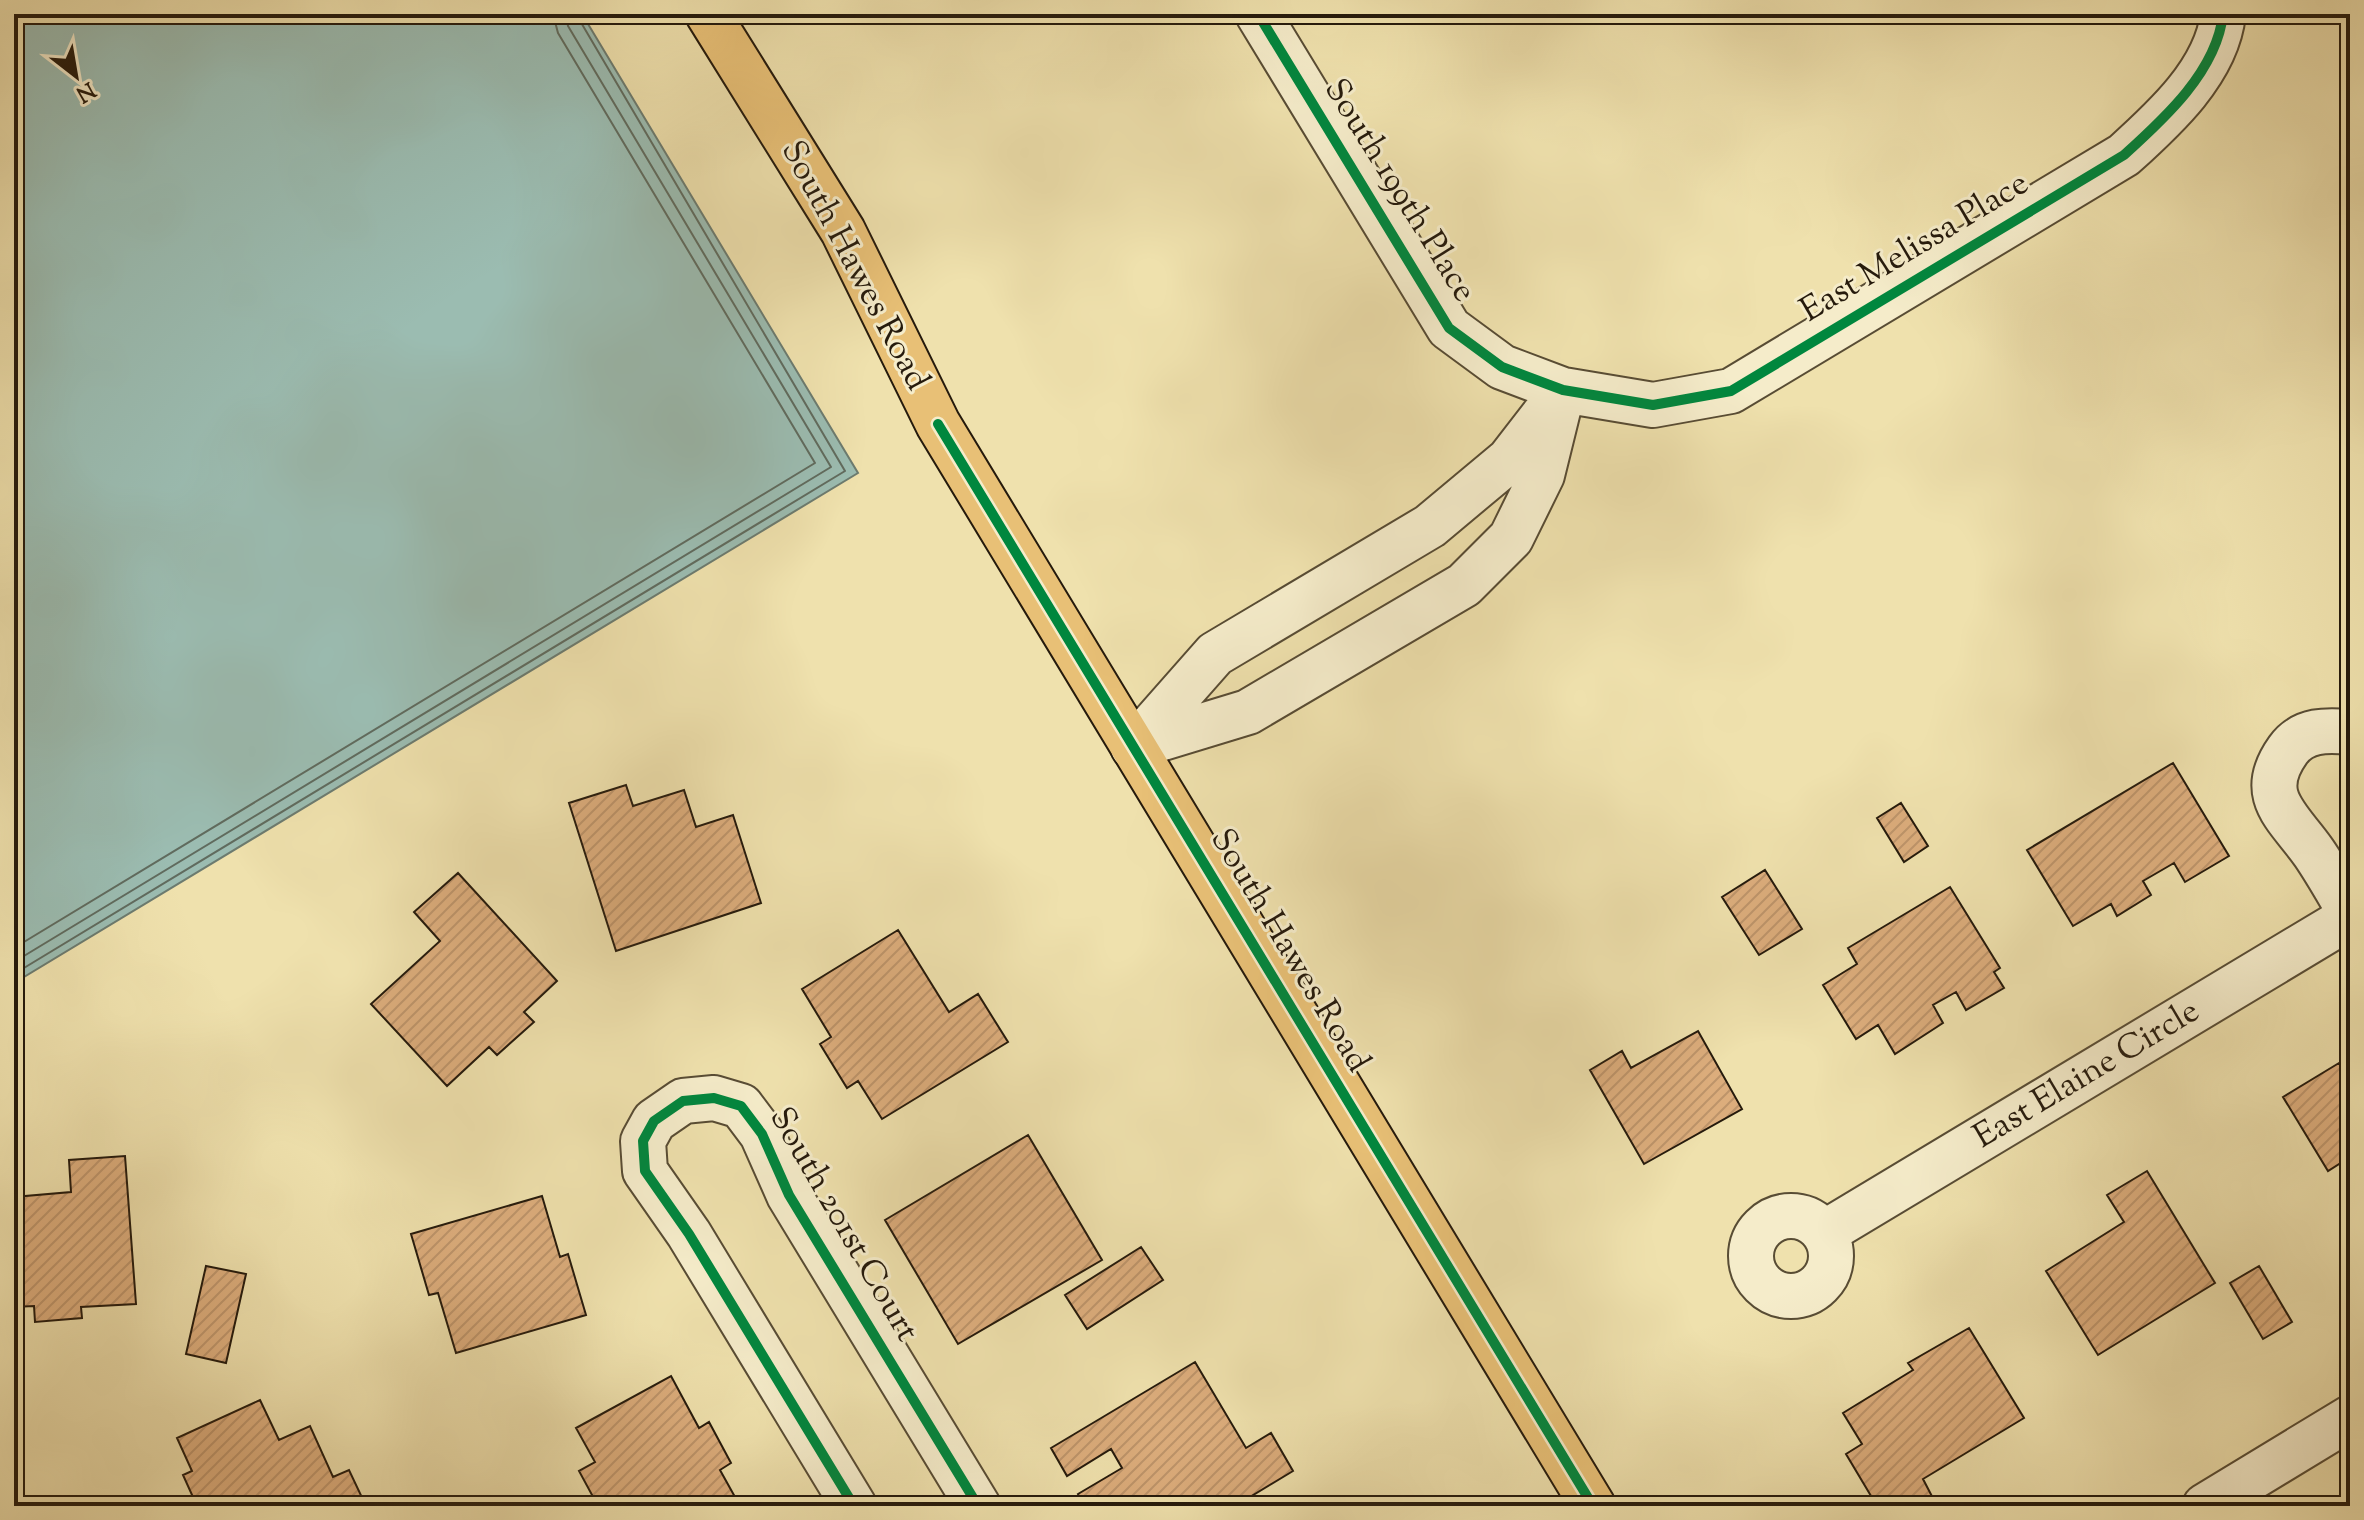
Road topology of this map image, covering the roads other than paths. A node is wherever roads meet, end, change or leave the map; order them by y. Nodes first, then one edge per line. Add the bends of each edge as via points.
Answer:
1 (708, 14) edge
2 (1258, 14) edge
3 (2223, 14) edge
4 (1563, 390) junction
5 (1397, 546) junction
6 (1432, 606) junction
7 (2350, 732) edge
8 (1133, 747) junction
9 (2350, 914) edge
10 (1824, 1233) dead end
11 (2350, 1418) edge
12 (854, 1506) edge
13 (978, 1506) edge
14 (1593, 1506) edge
15 (2205, 1506) edge

1 - 8 main road, South Hawes Road via 843,231 938,424
2 - 4 street, South 199th Place via 1449,328 1502,367
3 - 4 street, East Melissa Place via 2197,77 2165,118 2124,155 1731,391 1653,405
4 - 5 street via 1509,460 1430,526
4 - 6 street via 1542,475 1511,538 1464,585
5 - 6 street
5 - 8 street via 1215,654
6 - 8 street via 1248,712
7 - 9 street via 2322,729 2294,741 2276,767 2275,791 2285,820 2313,851
8 - 14 main road, South Hawes Road
9 - 10 street, East Elaine Circle
11 - 15 street
12 - 13 street, South 201st Court via 645,1171 643,1141 654,1121 683,1101 714,1098 741,1106 762,1134 789,1195

